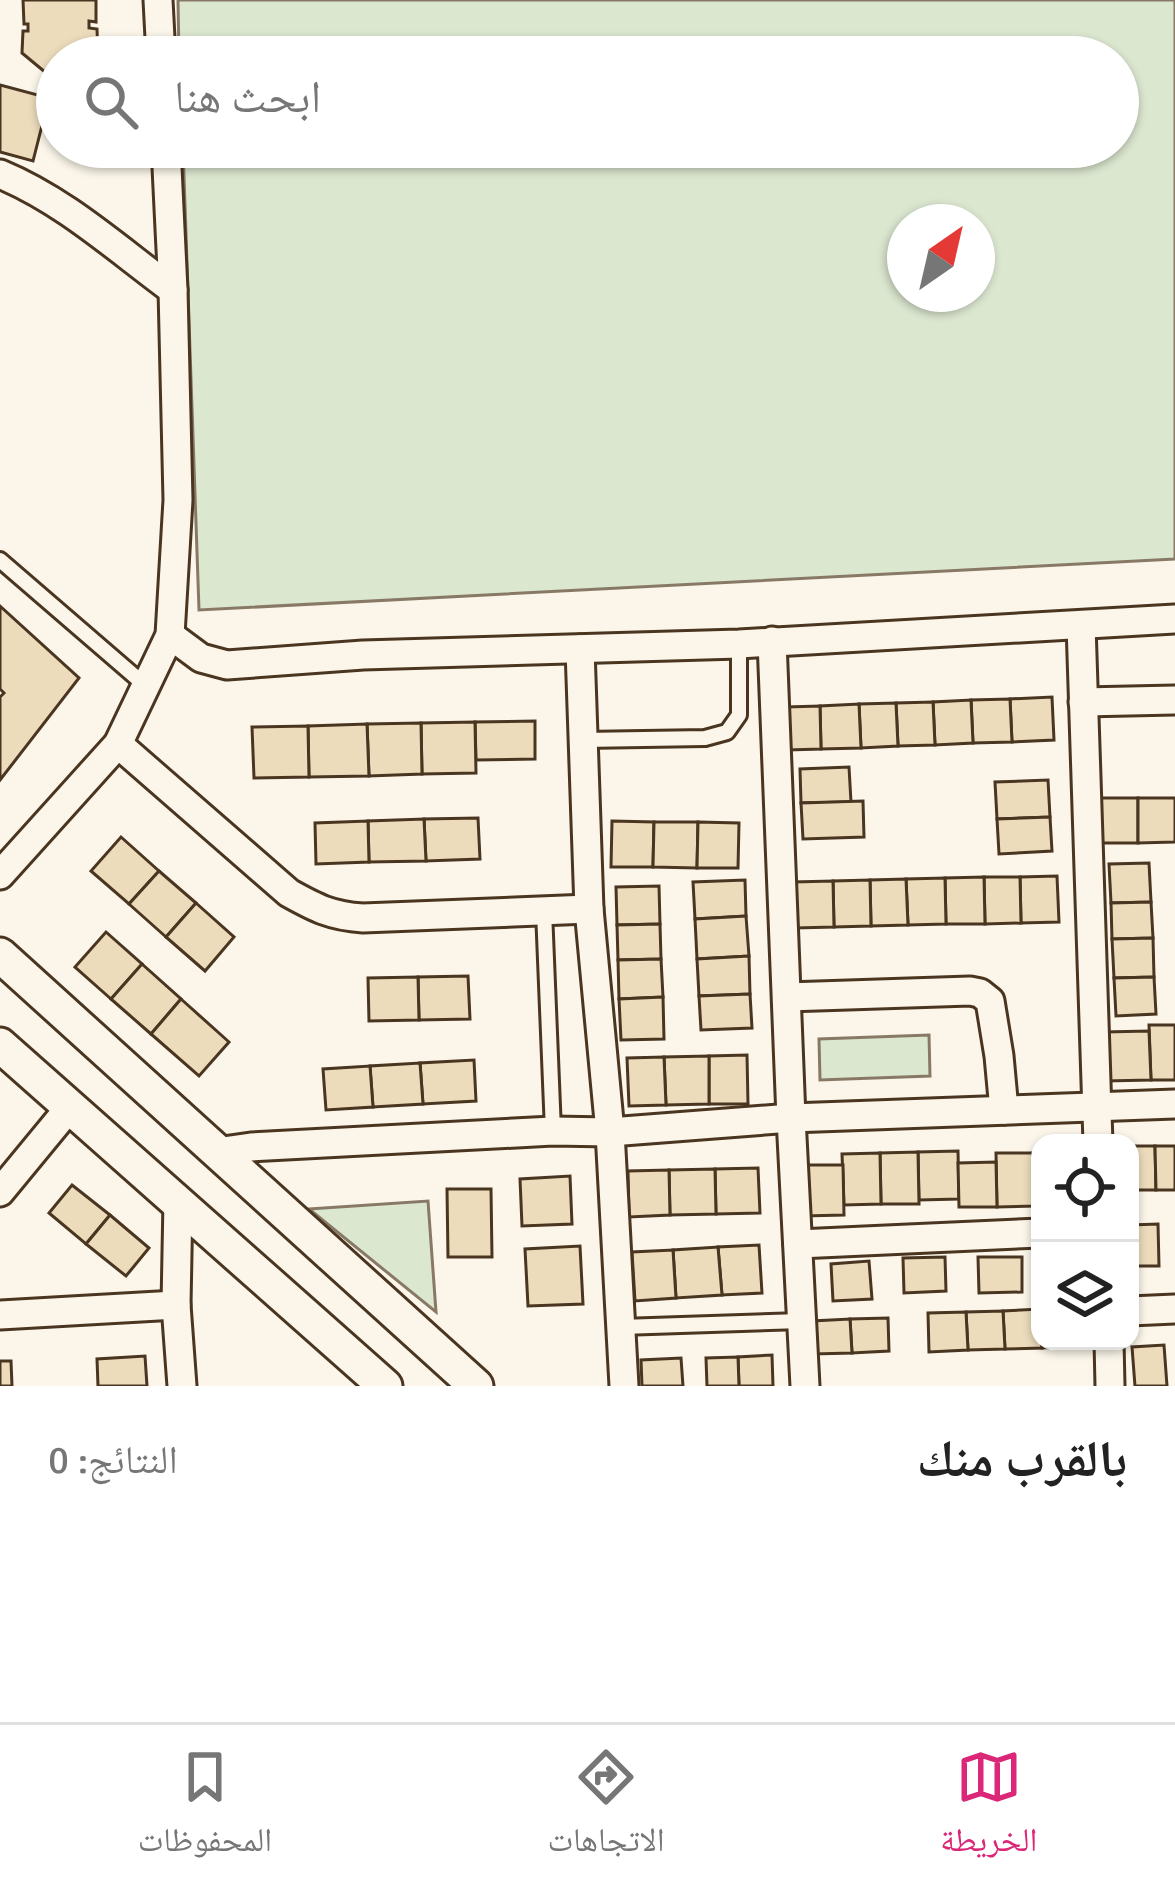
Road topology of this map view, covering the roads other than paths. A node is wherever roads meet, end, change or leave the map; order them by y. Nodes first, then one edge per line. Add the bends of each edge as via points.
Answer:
1 (158, 0) edge
2 (160, 36) edge
3 (167, 168) edge
4 (0, 174) edge
5 (173, 290) junction
6 (0, 560) edge
7 (1175, 620) edge
8 (1081, 626) junction
9 (170, 635) junction
10 (772, 641) junction
11 (739, 644) junction
12 (580, 650) junction
13 (147, 686) junction
14 (1175, 700) edge
15 (1083, 702) junction
16 (583, 740) junction
17 (118, 744) junction
18 (0, 875) edge
19 (589, 909) junction
20 (544, 910) junction
21 (0, 955) edge
22 (787, 997) junction
23 (0, 1045) edge
24 (1175, 1104) edge
25 (70, 1107) junction
26 (1098, 1107) junction
27 (1004, 1110) junction
28 (791, 1118) junction
29 (553, 1132) junction
30 (610, 1132) junction
31 (1098, 1134) edge
32 (217, 1152) junction
33 (0, 1192) edge
34 (178, 1201) junction
35 (1031, 1233) edge
36 (798, 1244) junction
37 (176, 1305) junction
38 (1175, 1309) edge
39 (1139, 1311) edge
40 (0, 1315) edge
41 (802, 1321) junction
42 (621, 1327) junction
43 (1109, 1350) edge
44 (182, 1386) edge
45 (385, 1386) edge
46 (476, 1386) edge
47 (624, 1386) edge
48 (805, 1386) edge
49 (1111, 1386) edge

1 - 2 street
3 - 5 street
4 - 5 street via 62,205
5 - 9 street via 178,500
6 - 13 lane
7 - 8 street
8 - 10 street
8 - 15 street
9 - 12 street via 226,665
9 - 13 street
10 - 11 street
10 - 22 street
11 - 12 street
11 - 16 lane via 739,715 727,732
12 - 16 street
13 - 17 street
14 - 15 street
15 - 26 street
16 - 19 street
17 - 18 street
17 - 20 street via 289,893 321,911 363,918
19 - 20 street
19 - 30 street
20 - 29 lane
21 - 32 street
22 - 27 street via 980,993 990,1001
22 - 28 street
23 - 25 street
24 - 26 street
25 - 33 street
25 - 34 street
26 - 27 street
26 - 31 street
27 - 28 street
28 - 30 street
28 - 36 street
29 - 30 street
29 - 32 street
30 - 42 street
32 - 46 street
34 - 37 street
34 - 45 street
35 - 36 street
36 - 41 street
37 - 40 street
37 - 44 street
38 - 39 street
41 - 42 lane
41 - 48 street
42 - 47 street
43 - 49 street

